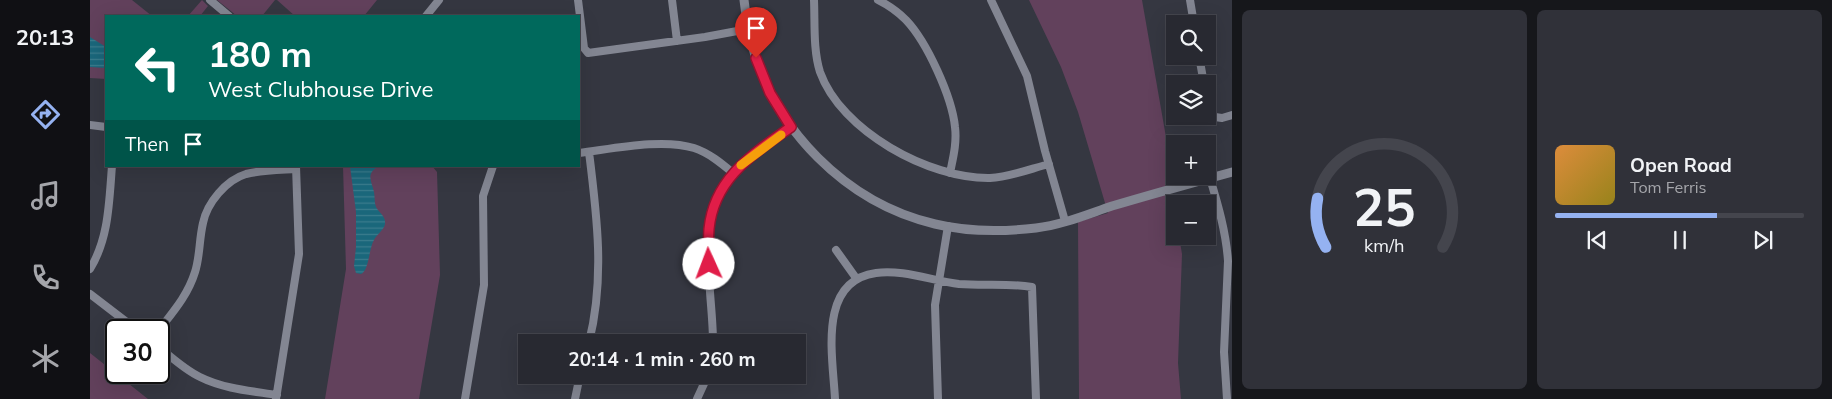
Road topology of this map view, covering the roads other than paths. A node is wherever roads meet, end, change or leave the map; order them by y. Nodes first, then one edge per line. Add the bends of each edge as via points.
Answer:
1 (210, 0) edge
2 (439, 0) edge
3 (578, 0) edge
4 (672, 0) edge
5 (744, 0) edge
6 (814, 0) edge
7 (878, 0) edge
8 (991, 0) edge
9 (1190, 0) edge
10 (228, 15) edge
11 (427, 15) edge
12 (580, 15) edge
13 (1192, 15) edge
14 (580, 16) edge
15 (748, 29) junction
16 (677, 41) junction
17 (1232, 115) edge
18 (1216, 118) edge
19 (90, 125) edge
20 (105, 127) edge
21 (791, 127) junction
22 (588, 152) junction
23 (580, 153) edge
24 (1049, 164) junction
25 (112, 167) edge
26 (493, 167) edge
27 (296, 168) edge
28 (1232, 172) edge
29 (733, 173) junction
30 (950, 173) junction
31 (1216, 176) edge
32 (1186, 185) edge
33 (1212, 185) edge
34 (1065, 220) junction
35 (948, 226) junction
36 (836, 250) dead end
37 (90, 269) edge
38 (856, 278) junction
39 (939, 280) junction
40 (90, 294) edge
41 (123, 319) edge
42 (168, 319) edge
43 (590, 334) edge
44 (713, 334) edge
45 (170, 357) edge
46 (578, 384) edge
47 (704, 384) edge
48 (277, 397) edge
49 (465, 399) edge
50 (575, 399) edge
51 (697, 399) edge
52 (835, 399) edge
53 (938, 399) edge
54 (1036, 399) edge
55 (1227, 399) edge

1 - 10 street
2 - 11 street
3 - 12 street
4 - 16 street
5 - 15 street
6 - 30 street via 818,64 833,95 855,121 883,143 912,160
7 - 30 street via 897,12 914,29 951,104 956,130
8 - 24 street via 1027,76
9 - 13 street
14 - 16 street via 584,48 588,53
15 - 16 street
15 - 21 street via 763,77
17 - 18 street
19 - 20 street
21 - 29 street
21 - 35 street via 813,152 852,186 898,211
22 - 23 street
22 - 29 street via 674,144 702,151
22 - 43 street via 599,258 597,300
24 - 30 street via 1000,177 979,178
24 - 34 street
25 - 37 street via 104,237
26 - 49 street via 483,196 484,285
27 - 42 street via 244,175 219,193 203,222 190,285
27 - 48 street via 299,254
28 - 31 street
29 - 44 street via 716,200 708,231
32 - 34 street
33 - 55 street via 1227,247 1224,352
34 - 35 street via 1004,231
35 - 39 street
36 - 38 street
38 - 39 street via 891,273
38 - 52 street via 842,292 833,312
39 - 53 street via 935,305
39 - 54 street via 958,284 1032,287
40 - 41 street
45 - 48 street via 208,380
46 - 50 street
47 - 51 street

